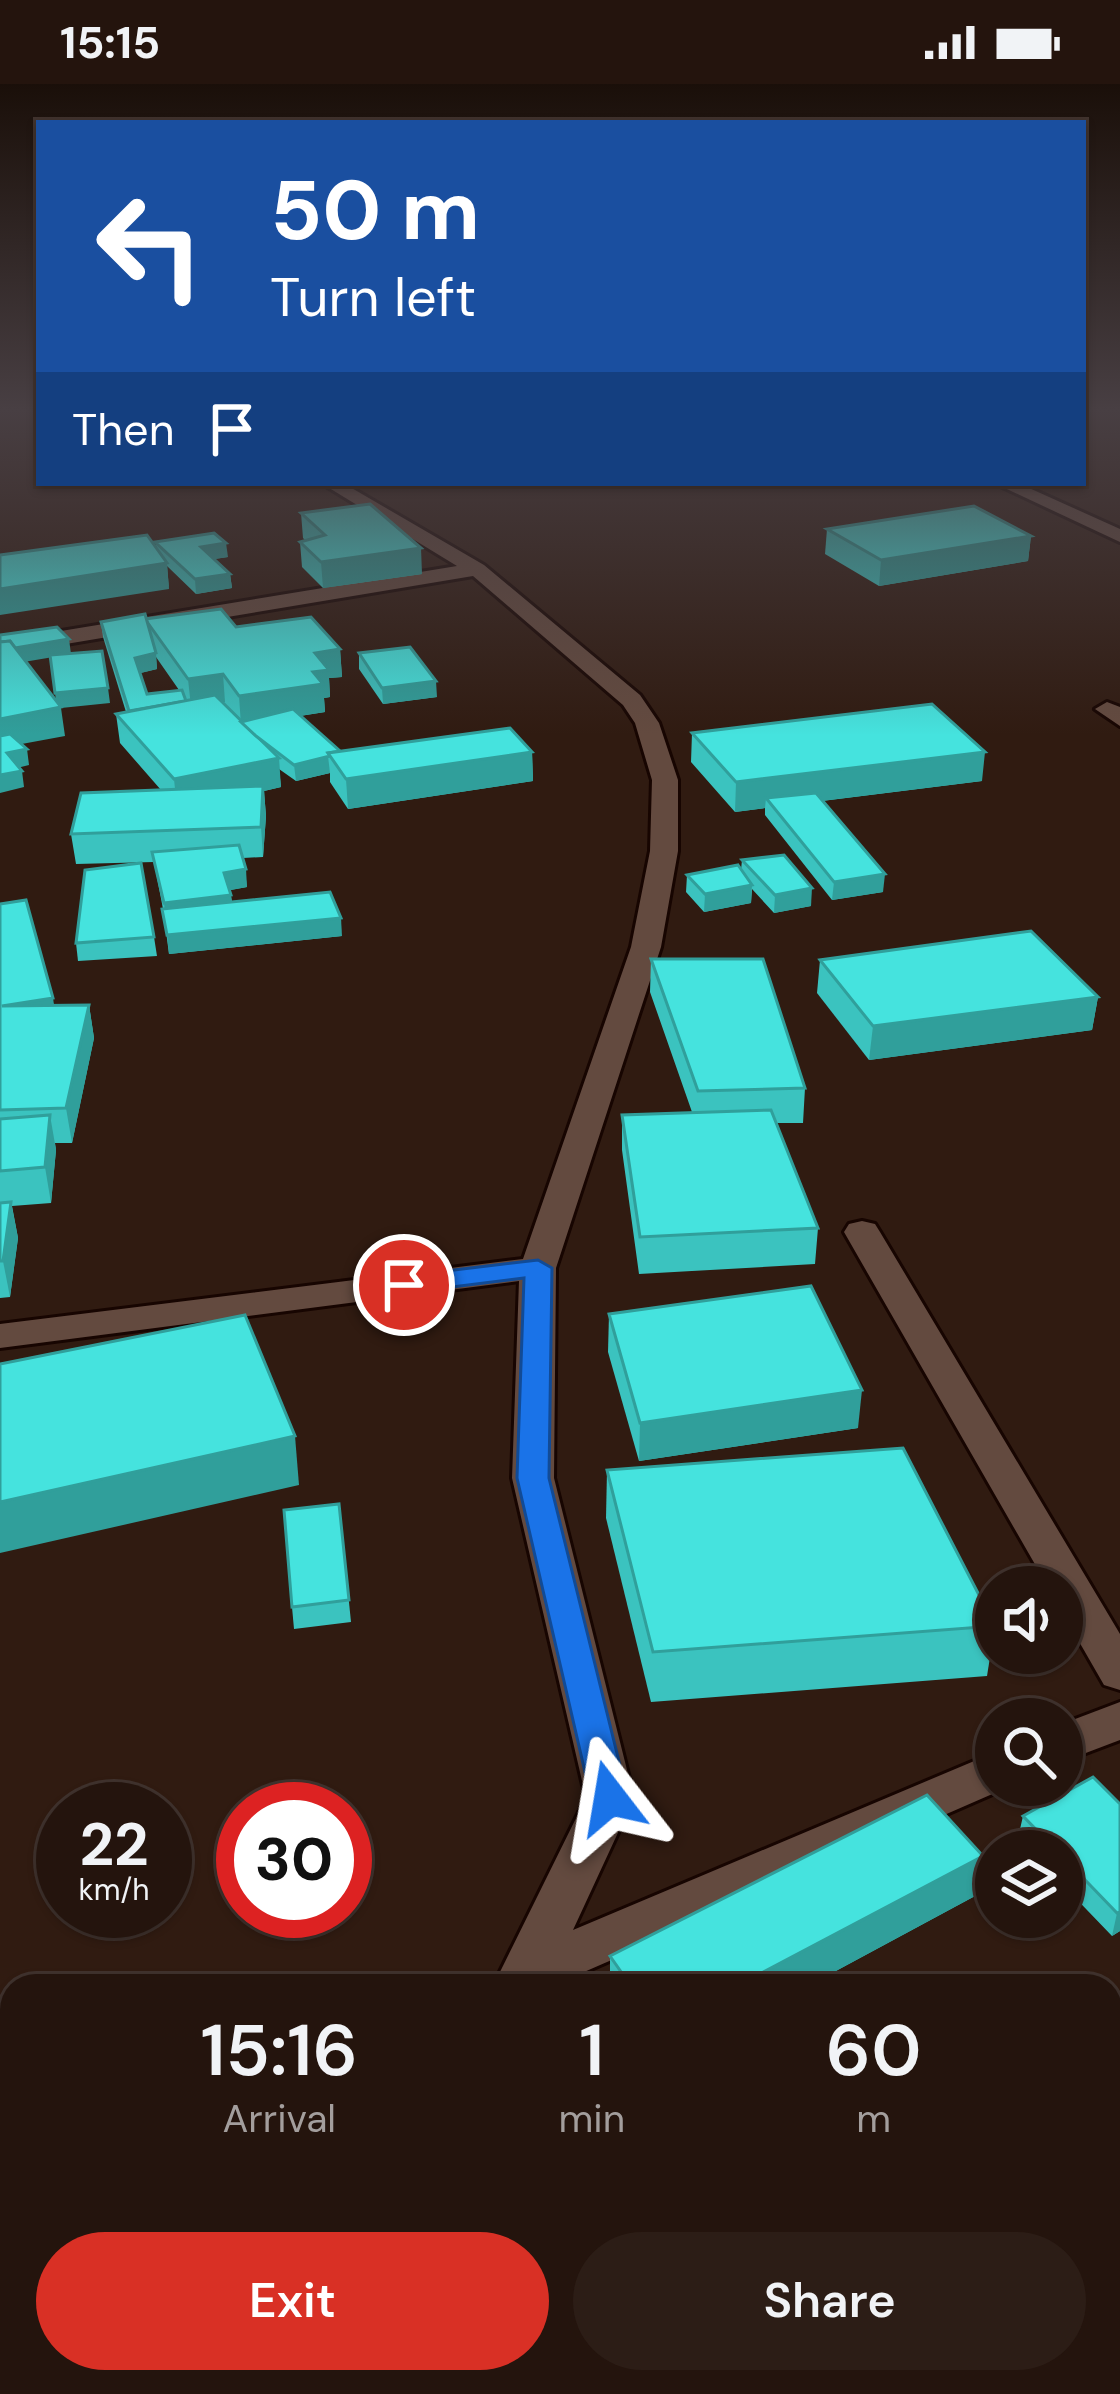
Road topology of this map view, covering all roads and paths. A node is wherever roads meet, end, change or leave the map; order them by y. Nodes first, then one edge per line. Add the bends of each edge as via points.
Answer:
1 (392, 520) edge
2 (1085, 520) edge
3 (1120, 536) edge
4 (477, 569) junction
5 (0, 648) edge
6 (862, 1232) dead end
7 (538, 1268) junction
8 (0, 1336) edge
9 (1120, 1673) edge
10 (1120, 1720) edge
11 (1083, 1735) edge
12 (975, 1781) edge
13 (524, 1974) edge
14 (535, 1974) edge

1 - 4 street
2 - 3 street
4 - 5 street
4 - 7 street via 632,700 665,780 664,851 646,947
6 - 9 street
7 - 8 street
7 - 13 street via 533,1478 610,1798
10 - 11 street
12 - 14 street

